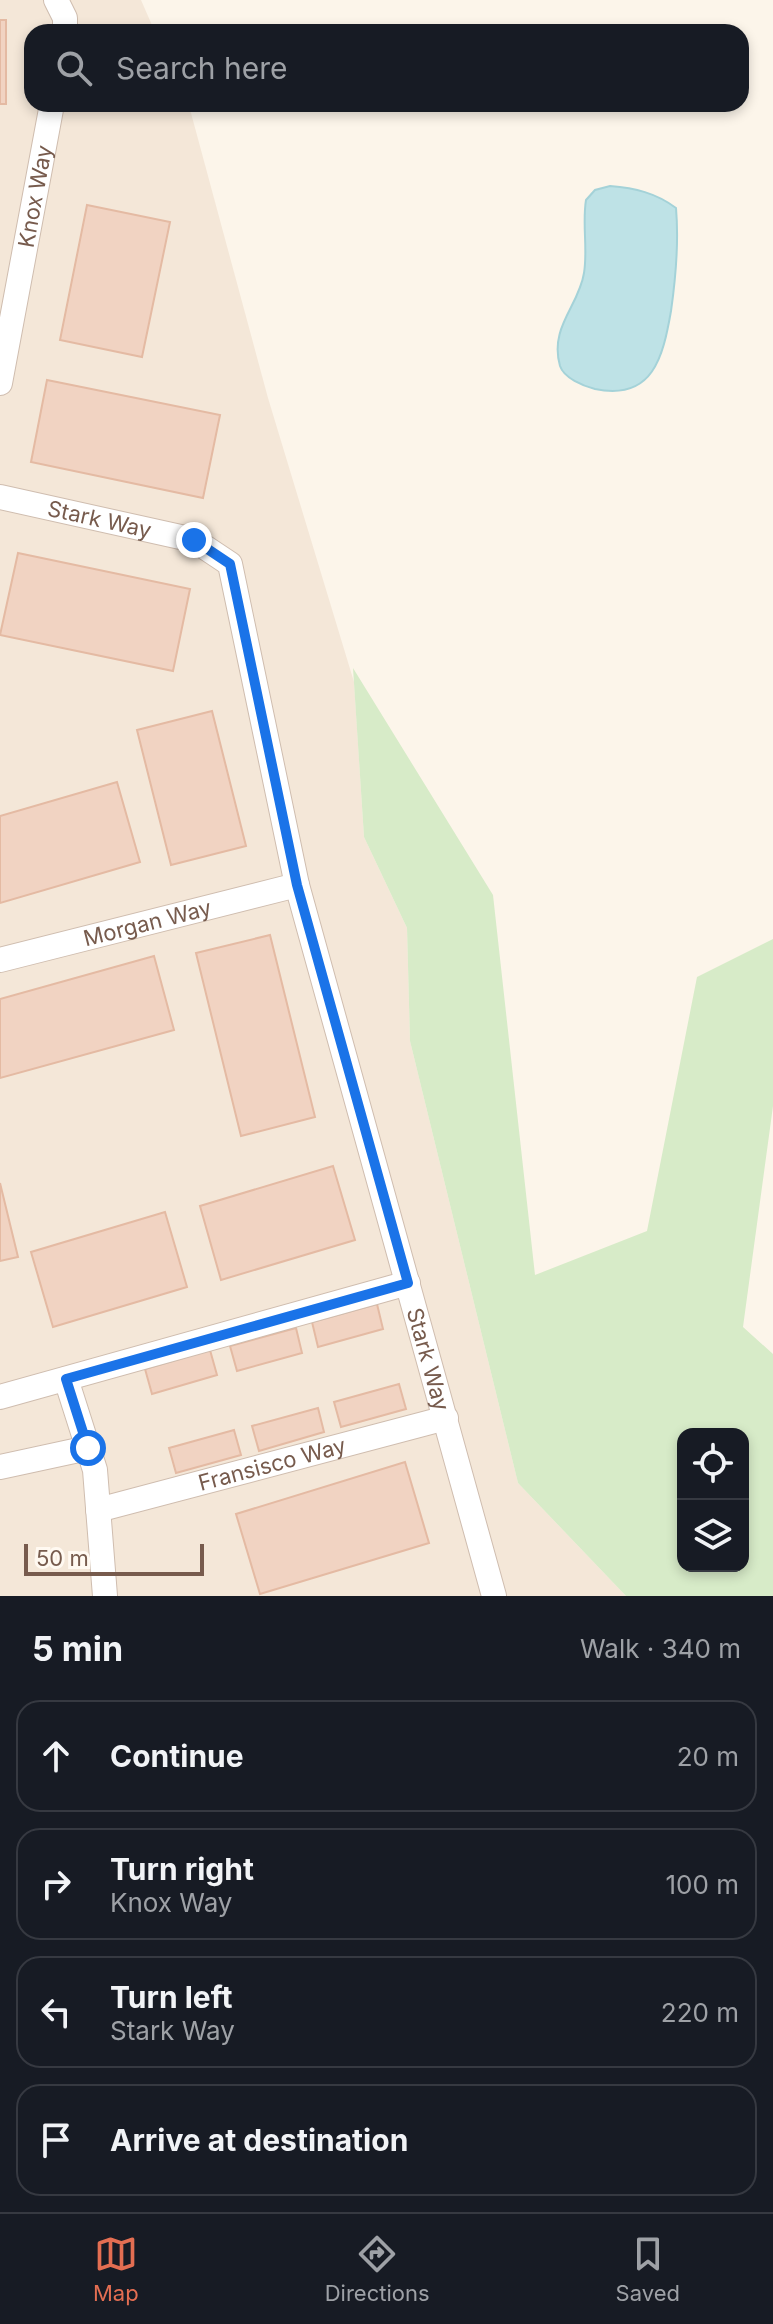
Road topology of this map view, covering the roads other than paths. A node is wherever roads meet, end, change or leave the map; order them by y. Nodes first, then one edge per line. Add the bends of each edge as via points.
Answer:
1 (56, 0) edge
2 (65, 24) edge
3 (51, 112) edge
4 (0, 383) edge
5 (0, 497) edge
6 (297, 885) junction
7 (0, 960) edge
8 (408, 1283) junction
9 (66, 1379) junction
10 (0, 1397) edge
11 (446, 1418) junction
12 (88, 1448) junction
13 (0, 1467) edge
14 (98, 1510) junction
15 (105, 1596) edge
16 (494, 1596) edge

1 - 2 street
3 - 4 street, Knox Way
5 - 6 street, Stark Way via 194,540 230,564
6 - 7 street, Morgan Way
6 - 8 street, Stark Way
8 - 9 street
8 - 11 street, Stark Way
9 - 10 street
9 - 12 street
11 - 14 street, Fransisco Way
11 - 16 street, Stark Way
12 - 13 street
12 - 14 street
14 - 15 street

